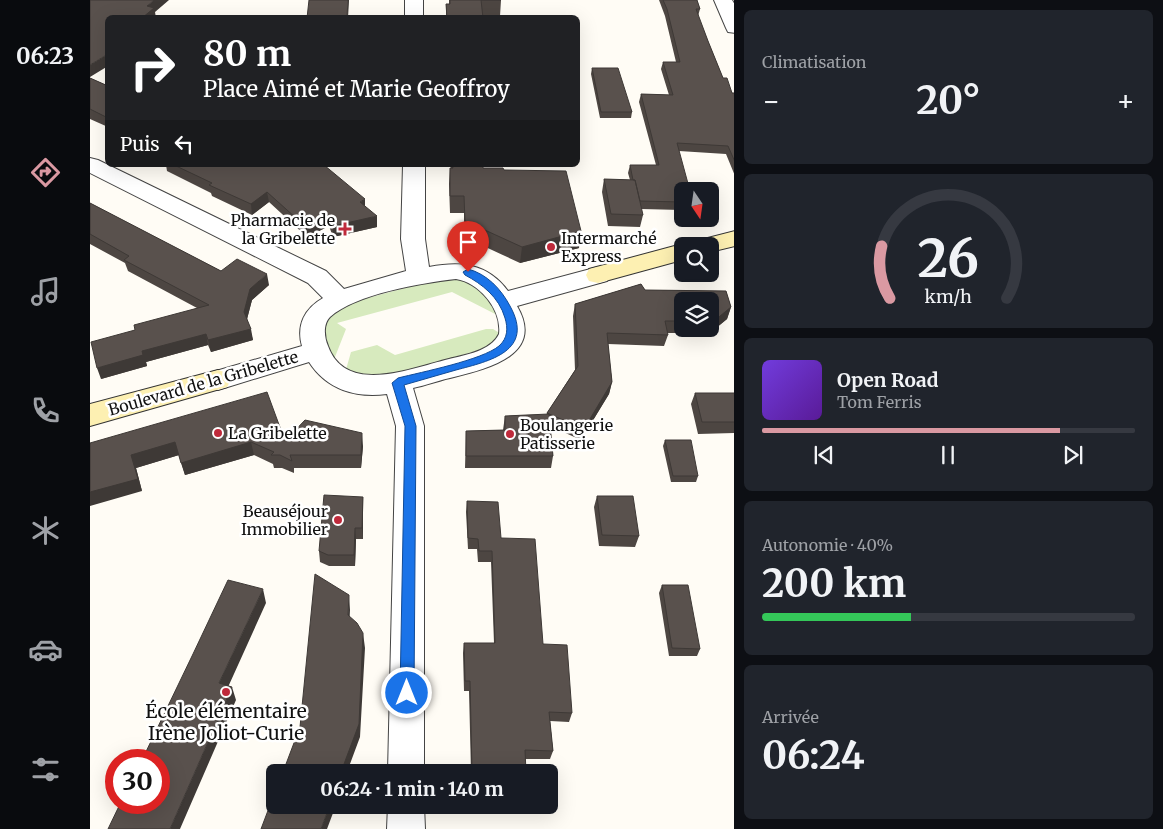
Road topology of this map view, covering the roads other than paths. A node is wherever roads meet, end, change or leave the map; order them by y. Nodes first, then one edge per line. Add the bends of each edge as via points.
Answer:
1 (414, 0) edge
2 (723, 0) edge
3 (414, 15) edge
4 (734, 28) edge
5 (90, 165) edge
6 (414, 167) edge
7 (734, 238) edge
8 (719, 242) edge
9 (674, 254) edge
10 (598, 275) joint
11 (419, 277) junction
12 (340, 300) junction
13 (502, 301) junction
14 (316, 351) junction
15 (218, 380) joint
16 (398, 383) junction
17 (90, 415) edge
18 (406, 764) edge
19 (406, 814) edge
20 (406, 829) edge

1 - 3 street
2 - 4 street
5 - 12 street via 317,277
6 - 11 street via 413,239
7 - 8 main road
9 - 10 main road
10 - 13 street
11 - 12 street
11 - 13 street via 442,272 468,272 488,283
12 - 14 street via 321,311 314,320 312,335
13 - 16 street via 513,330 511,339 503,348 485,358
14 - 15 street, Boulevard de la Gribelette
14 - 16 street via 326,369 351,383 364,386
15 - 17 main road, Boulevard de la Gribelette
16 - 18 street via 410,426
19 - 20 street

